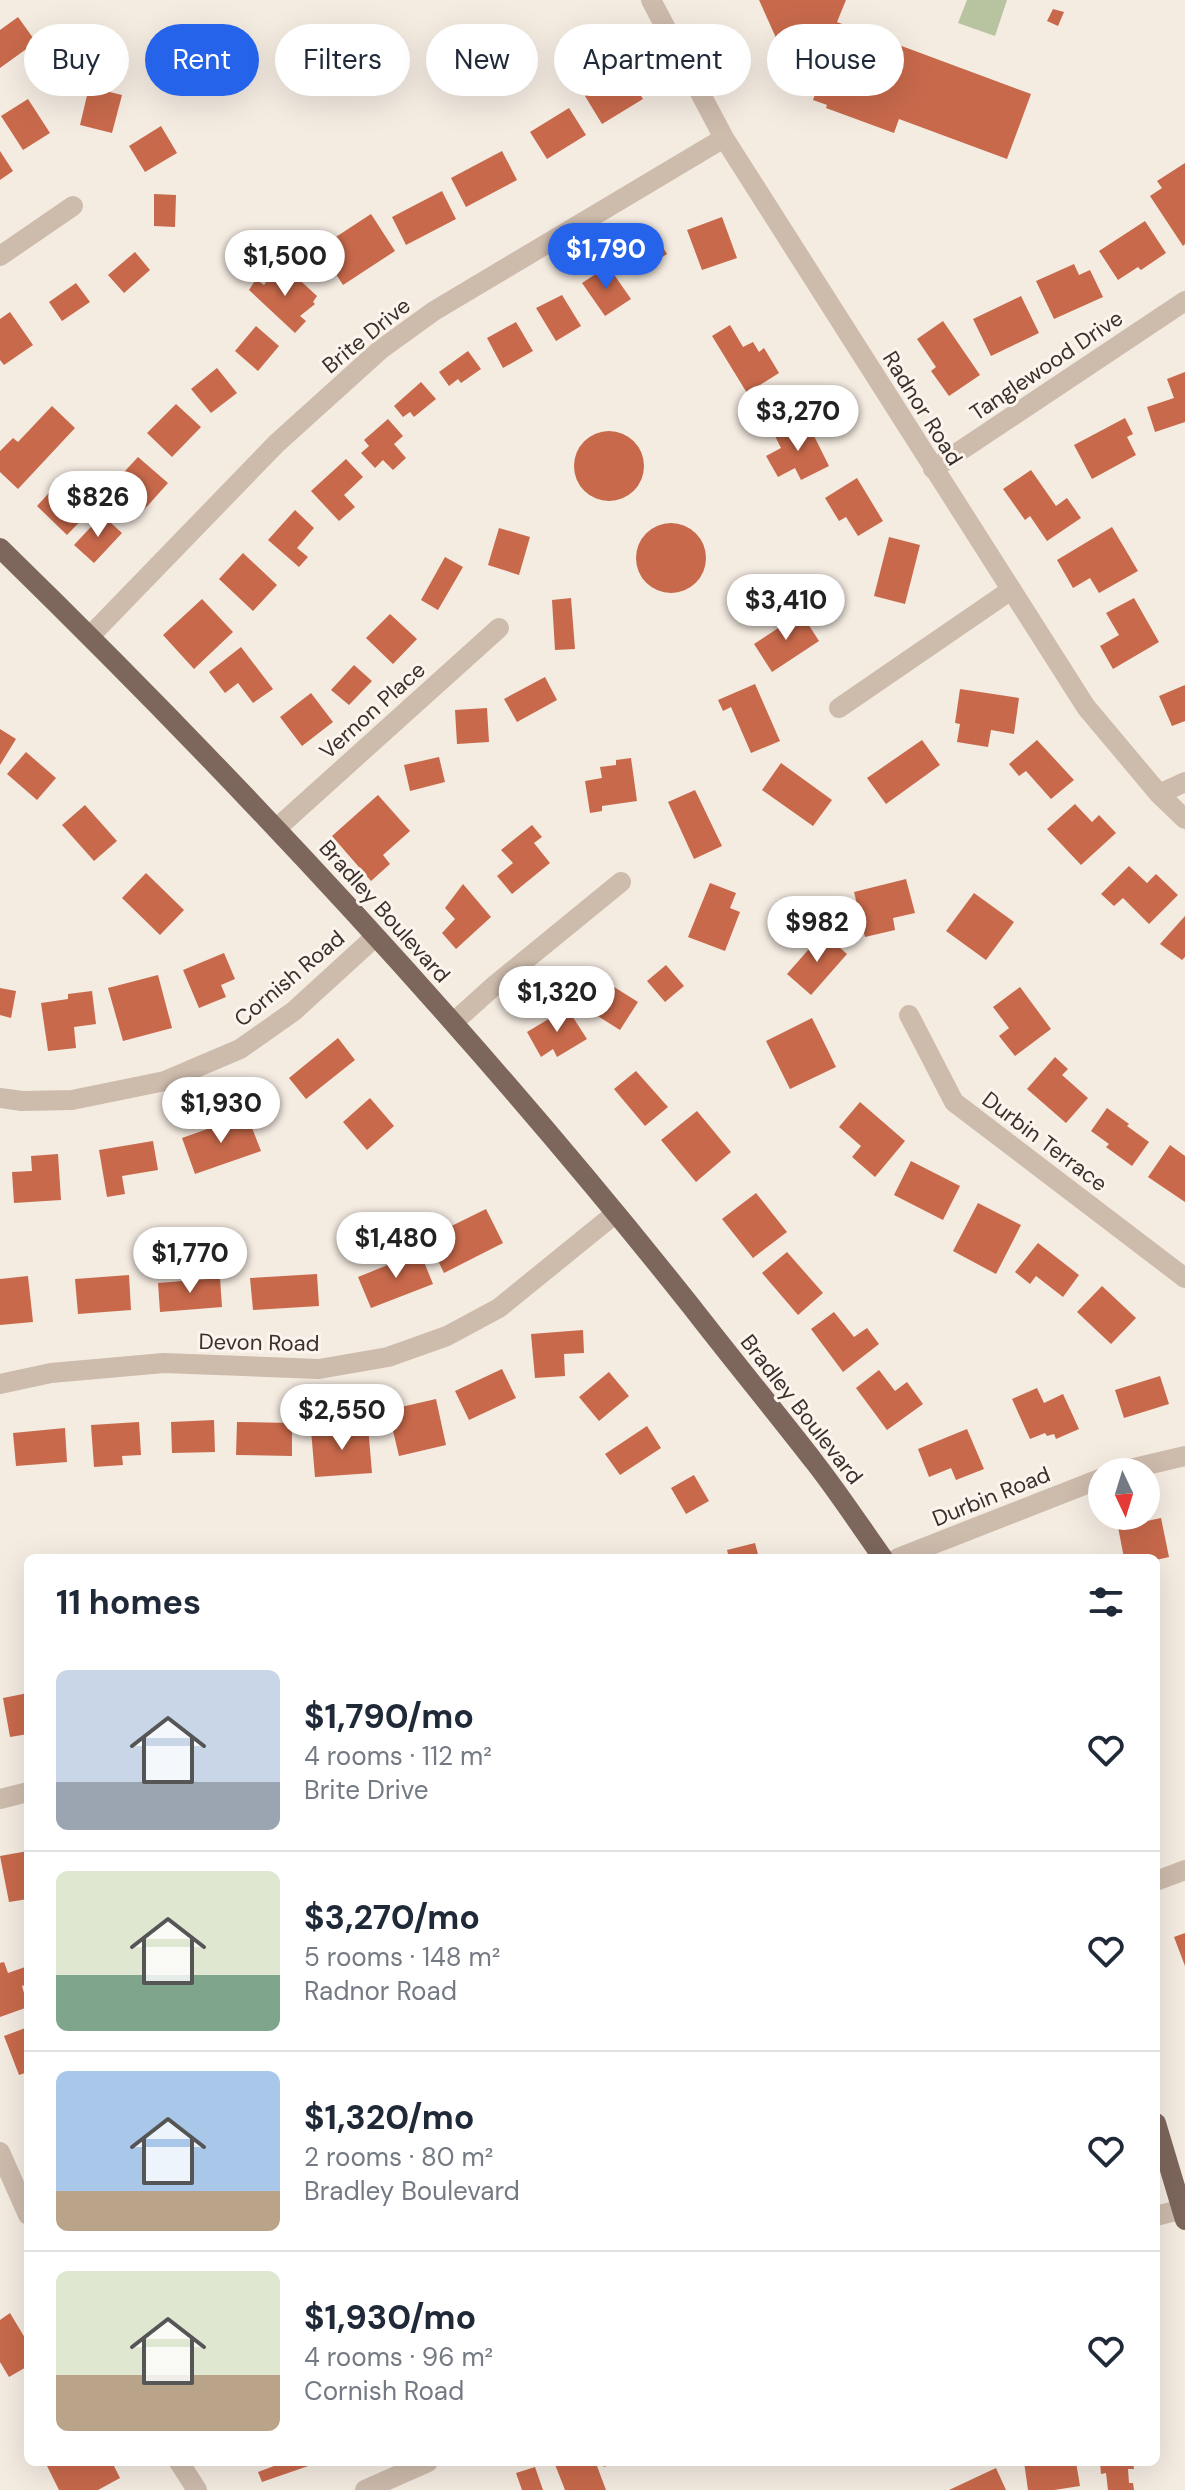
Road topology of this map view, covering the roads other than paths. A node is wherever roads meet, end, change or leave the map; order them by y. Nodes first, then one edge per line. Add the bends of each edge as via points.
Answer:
1 (651, 0) edge
2 (724, 138) junction
3 (73, 206) dead end
4 (0, 256) edge
5 (1185, 301) edge
6 (933, 469) junction
7 (0, 548) edge
8 (1011, 590) junction
9 (499, 628) dead end
10 (90, 636) junction
11 (839, 708) dead end
12 (1185, 782) edge
13 (1159, 794) junction
14 (1185, 819) edge
15 (277, 828) junction
16 (621, 882) dead end
17 (375, 937) junction
18 (909, 1015) dead end
19 (454, 1022) junction
20 (0, 1098) edge
21 (616, 1213) junction
22 (1185, 1278) edge
23 (0, 1384) edge
24 (1185, 1456) edge
25 (1160, 1462) edge
26 (1088, 1483) edge
27 (880, 1554) edge
28 (908, 1554) edge
29 (24, 1793) edge
30 (0, 1799) edge
31 (1185, 1870) edge
32 (1160, 1879) edge
33 (1160, 2136) edge
34 (0, 2152) edge
35 (24, 2206) edge
36 (1184, 2215) edge
37 (1160, 2216) edge
38 (182, 2466) edge
39 (419, 2466) edge
40 (197, 2490) edge
41 (365, 2490) edge

1 - 2 street, Radnor Road
2 - 6 street, Radnor Road
2 - 10 street, Brite Drive via 434,311 380,350 277,443
3 - 4 street
5 - 6 street, Tanglewood Drive
6 - 8 street, Radnor Road
7 - 10 main road, Bradley Boulevard
8 - 11 street
8 - 13 street, Radnor Road via 1086,707
9 - 15 street, Vernon Place
10 - 15 main road, Bradley Boulevard
12 - 13 street
13 - 14 street, Radnor Road
15 - 17 main road, Bradley Boulevard
16 - 19 street
17 - 19 main road, Bradley Boulevard
17 - 20 street, Cornish Road via 294,1011 215,1060 165,1081 72,1100
18 - 22 street, Durbin Terrace via 954,1102
19 - 21 main road, Bradley Boulevard
21 - 23 street, Devon Road via 499,1308 447,1336 388,1357 319,1369 164,1363 51,1373
21 - 27 main road, Bradley Boulevard via 818,1467
24 - 25 street
26 - 28 street, Durbin Road
29 - 30 street
31 - 32 street
33 - 36 main road
34 - 35 street
36 - 37 street
38 - 40 street
39 - 41 street

